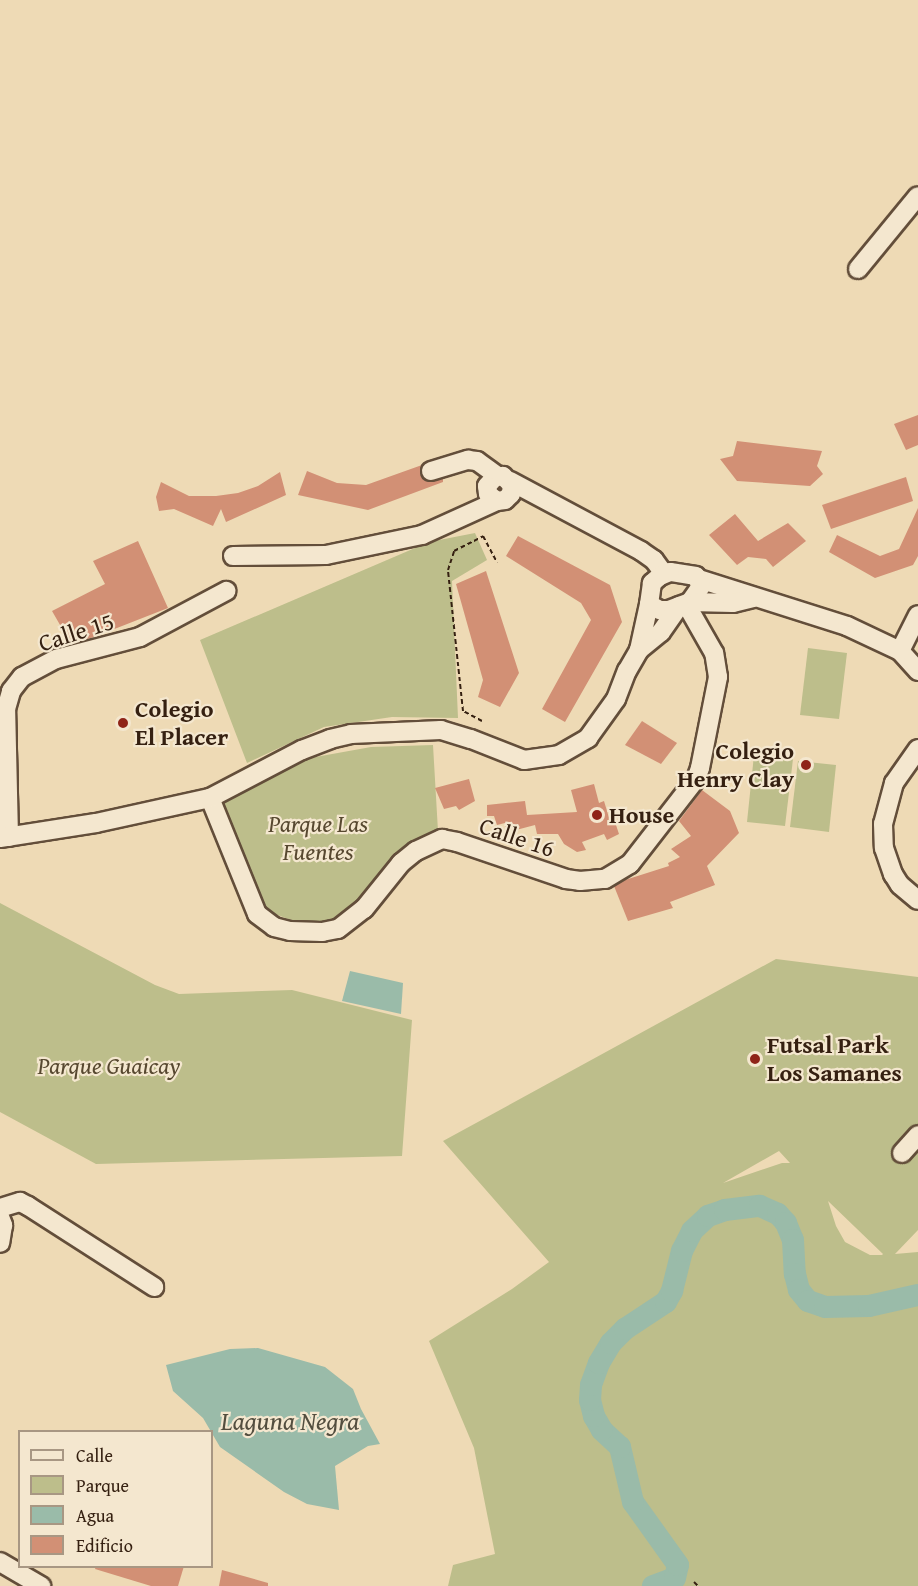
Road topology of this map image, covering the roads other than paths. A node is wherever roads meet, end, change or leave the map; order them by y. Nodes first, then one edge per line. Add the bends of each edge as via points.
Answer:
1 (918, 196) edge
2 (858, 269) dead end
3 (432, 471) dead end
4 (500, 489) junction
5 (233, 556) dead end
6 (664, 574) junction
7 (699, 579) junction
8 (226, 591) dead end
9 (753, 598) junction
10 (649, 604) junction
11 (685, 604) junction
12 (918, 615) edge
13 (639, 650) junction
14 (900, 651) junction
15 (918, 671) edge
16 (918, 749) edge
17 (210, 798) junction
18 (5, 838) edge
19 (918, 900) edge
20 (918, 1135) edge
21 (902, 1153) dead end
22 (0, 1208) edge
23 (0, 1217) edge
24 (0, 1243) edge
25 (154, 1287) dead end
26 (0, 1562) edge
27 (40, 1586) edge

1 - 2 street
3 - 4 street via 477,461
4 - 5 street via 423,535 326,555
4 - 6 street via 544,500 641,551
6 - 7 street via 684,573
6 - 10 street via 652,583
7 - 9 street
7 - 11 street via 701,586
8 - 18 street, Calle 15 via 140,637 56,659 22,678 11,691 6,709
9 - 11 street via 734,603
9 - 14 street via 847,626
10 - 11 street via 660,610
10 - 13 street
11 - 13 street
11 - 17 street, Calle 16 via 714,653 718,677 700,768 696,779 630,864 605,879 566,879 441,839 401,863 363,909 338,929 290,931 274,927 257,914
12 - 14 street
13 - 17 street via 605,717 588,738 559,755 524,760 441,730 364,732 324,741
14 - 15 street
16 - 19 street via 894,783 882,824 884,848 893,874
17 - 18 street
20 - 21 street
22 - 25 street via 20,1202 28,1206
23 - 24 street
26 - 27 street

